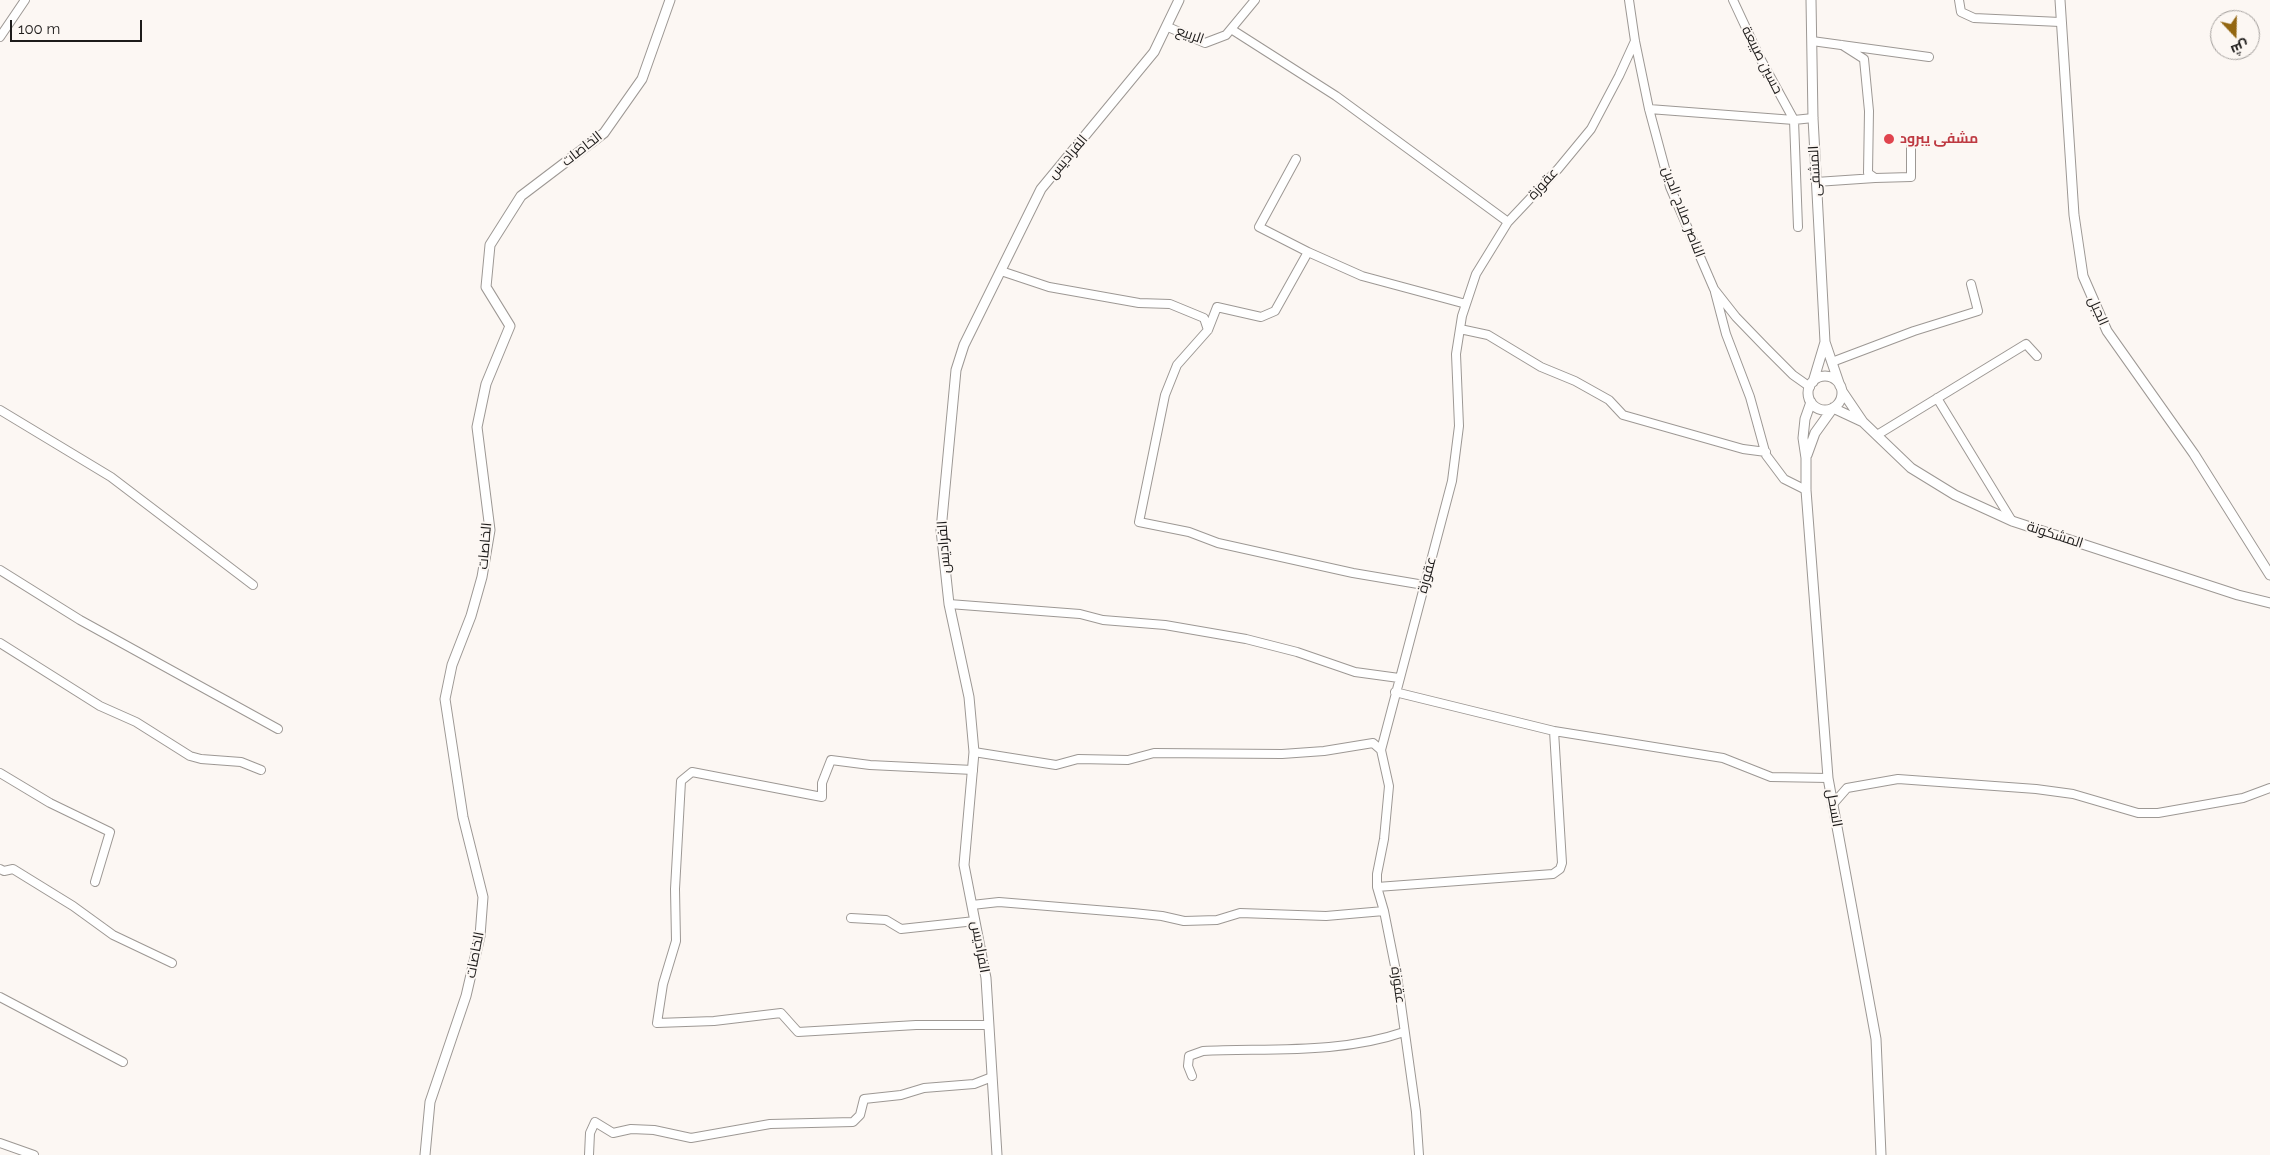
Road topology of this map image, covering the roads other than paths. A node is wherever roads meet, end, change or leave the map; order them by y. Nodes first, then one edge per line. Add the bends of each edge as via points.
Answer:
1 (25, 0) edge
2 (670, 0) edge
3 (1179, 0) edge
4 (1255, 0) edge
5 (1629, 0) edge
6 (1733, 0) edge
7 (1811, 0) edge
8 (1959, 0) edge
9 (2060, 0) edge
10 (2060, 22) junction
11 (1168, 27) junction
12 (1231, 28) junction
13 (0, 37) edge
14 (1635, 41) junction
15 (1812, 41) junction
16 (1842, 45) junction
17 (1929, 57) dead end
18 (1649, 109) junction
19 (1813, 118) junction
20 (1794, 120) junction
21 (1911, 142) dead end
22 (1296, 159) dead end
23 (1875, 178) junction
24 (1816, 182) junction
25 (1508, 222) junction
26 (1798, 227) dead end
27 (1308, 252) junction
28 (1001, 271) junction
29 (1971, 284) dead end
30 (1714, 290) junction
31 (1466, 304) junction
32 (1208, 330) junction
33 (1460, 330) junction
34 (1825, 342) junction
35 (2037, 356) dead end
36 (1832, 362) junction
37 (1811, 384) junction
38 (1841, 388) junction
39 (1938, 398) junction
40 (1811, 402) junction
41 (1832, 408) junction
42 (0, 410) edge
43 (1863, 422) junction
44 (1877, 435) junction
45 (1766, 452) junction
46 (1806, 458) junction
47 (1806, 490) junction
48 (2012, 521) junction
49 (0, 570) edge
50 (2270, 574) edge
51 (253, 585) dead end
52 (1424, 585) junction
53 (2270, 603) edge
54 (949, 604) junction
55 (0, 643) edge
56 (1399, 678) junction
57 (1395, 692) junction
58 (278, 730) dead end
59 (1554, 731) junction
60 (1381, 750) junction
61 (974, 752) junction
62 (261, 770) dead end
63 (972, 770) junction
64 (0, 773) edge
65 (1828, 778) junction
66 (2270, 788) edge
67 (1833, 804) junction
68 (0, 869) edge
69 (95, 882) dead end
70 (1377, 887) junction
71 (972, 905) junction
72 (1384, 911) junction
73 (851, 918) dead end
74 (975, 921) junction
75 (172, 963) dead end
76 (0, 997) edge
77 (989, 1025) junction
78 (1404, 1032) junction
79 (123, 1062) dead end
80 (1192, 1076) dead end
81 (992, 1077) junction
82 (0, 1143) edge
83 (34, 1155) edge
84 (425, 1155) edge
85 (589, 1155) edge
86 (996, 1155) edge
87 (1420, 1155) edge
88 (1881, 1155) edge

1 - 13 street
2 - 84 street, الخاصات via 642,79 604,133 521,196 490,245 486,287 510,326 486,384 478,427 490,530 482,577 452,665 445,699 463,817 483,897 480,936 466,996 430,1102
3 - 11 street, الفراديس
4 - 12 street, الربيع
5 - 14 street, الناصر صلاح الدين
6 - 20 street, حسين صيبعة
7 - 15 street, المشفى
8 - 10 street via 1961,12 1974,18
9 - 10 street, الجبل
10 - 50 street, الجبل via 2074,215 2083,276 2107,331 2194,454
11 - 12 street, الربيع via 1205,43 1226,35
11 - 28 street, الفراديس via 1154,52 1041,189
12 - 25 street via 1371,120
14 - 18 street, الناصر صلاح الدين
14 - 25 street, عقوزة via 1591,129
15 - 16 street
15 - 19 street, المشفى
16 - 17 street
16 - 23 street via 1864,59 1868,173
18 - 20 street
18 - 30 street, الناصر صلاح الدين via 1670,187
19 - 20 street
19 - 24 street, المشفى
20 - 26 street
21 - 23 street via 1912,177
22 - 27 street via 1259,227
23 - 24 street
24 - 34 street, المشفى
25 - 31 street, عقوزة via 1476,274
27 - 31 street via 1362,276
27 - 32 street via 1274,311 1261,317 1216,307
28 - 32 street via 1049,287 1139,303 1170,304 1204,318
28 - 54 street, الفراديس via 964,345 956,370 940,530
29 - 36 street via 1978,310
30 - 37 street, الناصر صلاح الدين via 1793,375
30 - 45 street
31 - 33 street, عقوزة
32 - 52 street via 1177,365 1165,396 1139,522 1352,573
33 - 45 street via 1488,335 1541,367 1609,400 1623,415 1743,449
33 - 52 street, عقوزة via 1456,354 1458,426 1452,481
34 - 36 street
34 - 37 street
35 - 39 street via 2026,344
36 - 38 street
37 - 38 street via 1818,378 1827,377 1835,380
37 - 40 street via 1808,397
38 - 41 street via 1841,399
38 - 43 street
39 - 44 street
39 - 48 street
40 - 41 street via 1819,409
40 - 46 street via 1803,438
41 - 43 street
41 - 46 street via 1815,433
42 - 51 street via 111,477
43 - 44 street, المشكونة
44 - 48 street, المشكونة via 1911,468 1955,496
45 - 47 street via 1784,479
46 - 47 street, السحل
47 - 65 street, السحل
48 - 53 street, المشكونة
49 - 58 street via 80,620
52 - 56 street, عقوزة
54 - 56 street via 1165,624 1246,639 1355,672
54 - 61 street, الفراديس via 969,697
55 - 62 street via 100,706 136,722 190,756 241,762
56 - 57 street, عقوزة
57 - 59 street
57 - 60 street, عقوزة
59 - 65 street via 1723,758 1771,777
59 - 70 street via 1560,869 1553,874
60 - 61 street via 1373,743 1282,754 1154,753 1128,760 1078,759 1056,765
60 - 70 street, عقوزة via 1389,786
61 - 63 street, الفراديس
63 - 71 street, الفراديس via 964,865
63 - 77 street via 831,760 822,783 822,797 692,772 681,781 675,889 676,941 663,984 657,1022 714,1021 781,1013 798,1032 916,1025
64 - 69 street via 50,803 110,832
65 - 67 street, السحل
66 - 67 street via 2243,798 2158,813 2138,813 2073,794 1898,779 1847,788
67 - 88 street, السحل via 1876,1039
68 - 75 street via 13,869 113,935
70 - 72 street, عقوزة
71 - 72 street via 999,902 1133,913 1184,921 1217,920 1240,913 1326,916
71 - 74 street, الفراديس
72 - 78 street, عقوزة
73 - 74 street via 886,920 901,929
74 - 77 street, الفراديس via 986,978
76 - 79 street
77 - 81 street, الفراديس
78 - 80 street via 1382,1039 1296,1049 1203,1051 1189,1056
78 - 87 street, عقوزة
81 - 85 street via 974,1084 924,1088 901,1095 864,1099 860,1115 853,1122 770,1124 691,1138 654,1130 631,1129 613,1133 596,1122 590,1133
81 - 86 street, الفراديس
82 - 83 street

